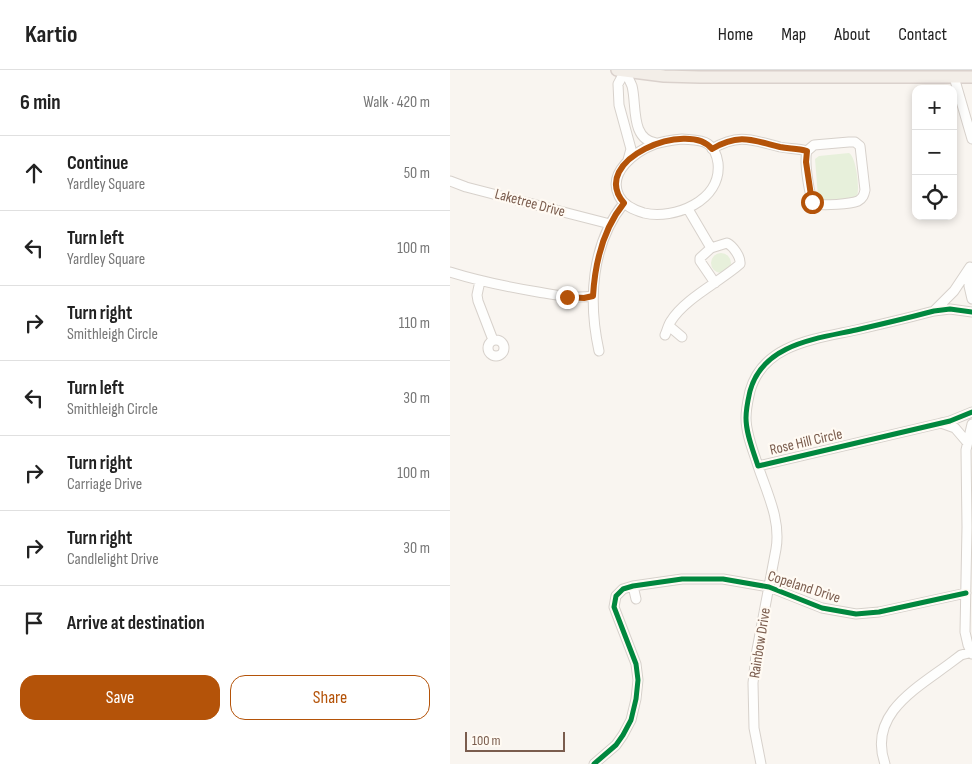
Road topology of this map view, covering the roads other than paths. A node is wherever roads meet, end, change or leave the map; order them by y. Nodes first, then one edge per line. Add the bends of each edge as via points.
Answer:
1 (791, 70) edge
2 (621, 71) edge
3 (952, 75) edge
4 (767, 77) junction
5 (972, 77) edge
6 (972, 139) edge
7 (656, 144) junction
8 (712, 149) junction
9 (807, 151) junction
10 (628, 160) junction
11 (450, 182) edge
12 (624, 203) junction
13 (688, 209) junction
14 (610, 224) junction
15 (711, 248) junction
16 (971, 264) edge
17 (450, 272) edge
18 (480, 281) junction
19 (715, 283) junction
20 (593, 296) junction
21 (972, 299) edge
22 (934, 311) junction
23 (972, 312) edge
24 (669, 326) junction
25 (665, 335) dead end
26 (682, 338) dead end
27 (493, 340) dead end
28 (599, 351) dead end
29 (972, 412) edge
30 (941, 423) junction
31 (972, 424) edge
32 (967, 442) junction
33 (758, 466) junction
34 (970, 527) edge
35 (634, 586) junction
36 (769, 587) junction
37 (966, 593) junction
38 (636, 599) dead end
39 (972, 652) edge
40 (598, 763) edge
41 (761, 764) edge
42 (885, 764) edge

1 - 4 street
2 - 4 main road via 683,77
2 - 7 street via 632,86 640,133
2 - 10 street via 619,105 631,149
3 - 4 main road
3 - 5 main road
3 - 6 street
7 - 8 street via 694,140 707,143
7 - 10 street via 642,149
8 - 9 street via 724,142 744,138
8 - 13 street via 718,162 716,179 706,195
9 - 9 street via 814,204 856,201 863,197 860,146 855,142 814,145
10 - 12 street via 617,182 617,191
11 - 14 street, Laketree Drive
12 - 13 street via 652,214 672,214
12 - 14 street
13 - 15 street
14 - 20 street via 598,262
15 - 19 street via 700,261
15 - 19 street via 725,242 741,262
16 - 21 street via 969,286
16 - 22 street via 954,291
17 - 18 street
18 - 20 street via 567,297
18 - 27 street via 478,301
19 - 24 street via 685,306
20 - 28 street
22 - 23 street, Rose Hill Circle
22 - 33 street, Rose Hill Circle via 795,345 768,360 754,380 746,408 747,427
24 - 25 street
24 - 26 street
29 - 30 street, Rose Hill Circle
30 - 32 street via 955,428
30 - 33 street, Rose Hill Circle
31 - 32 street
32 - 34 street
33 - 36 street, Rainbow Drive via 775,515 777,531
34 - 37 street
35 - 36 street, Copeland Drive via 706,578
35 - 38 street
35 - 40 street via 619,592 614,606 636,667 638,687 635,706 623,735
36 - 37 street, Copeland Drive via 822,608 856,614 880,612
36 - 41 street, Rainbow Drive via 756,655 753,691 754,728
37 - 39 street via 965,632
39 - 42 street via 961,655 893,709 882,735

